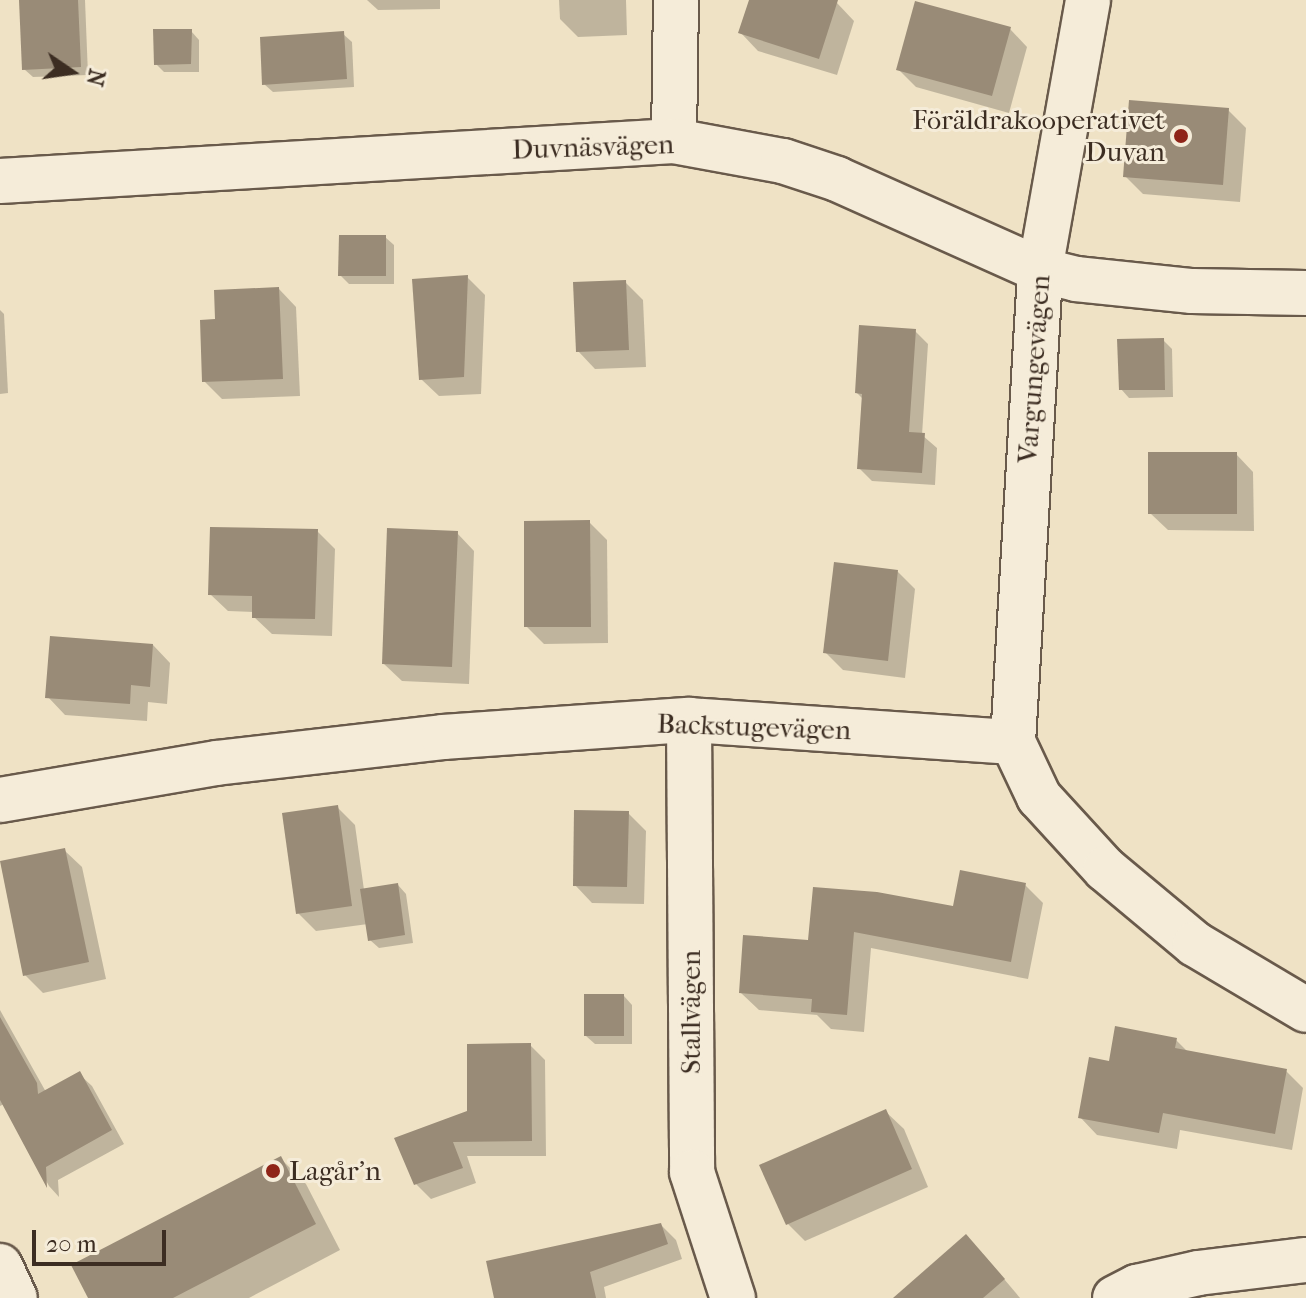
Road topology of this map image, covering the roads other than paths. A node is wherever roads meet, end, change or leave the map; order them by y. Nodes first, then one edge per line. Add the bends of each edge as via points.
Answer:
1 (676, 0) edge
2 (1088, 0) edge
3 (674, 141) junction
4 (0, 181) edge
5 (1040, 270) junction
6 (1306, 293) edge
7 (689, 720) junction
8 (1013, 742) junction
9 (0, 800) edge
10 (1306, 1010) edge
11 (1306, 1260) edge
12 (0, 1266) edge
13 (15, 1298) edge
14 (733, 1298) edge
15 (1115, 1298) edge

1 - 3 street
2 - 5 street, Vargungevägen
3 - 4 street, Duvnäsvägen
3 - 5 street, Duvnäsvägen via 783,161 837,179
5 - 6 street, Duvnäsvägen via 1192,291
5 - 8 street, Vargungevägen
7 - 8 street, Backstugevägen
7 - 9 street, Backstugevägen via 443,737 216,763
7 - 14 street, Stallvägen via 692,1172
8 - 10 street via 1039,797 1105,869 1195,944
11 - 15 street via 1198,1273 1137,1287
12 - 13 street

